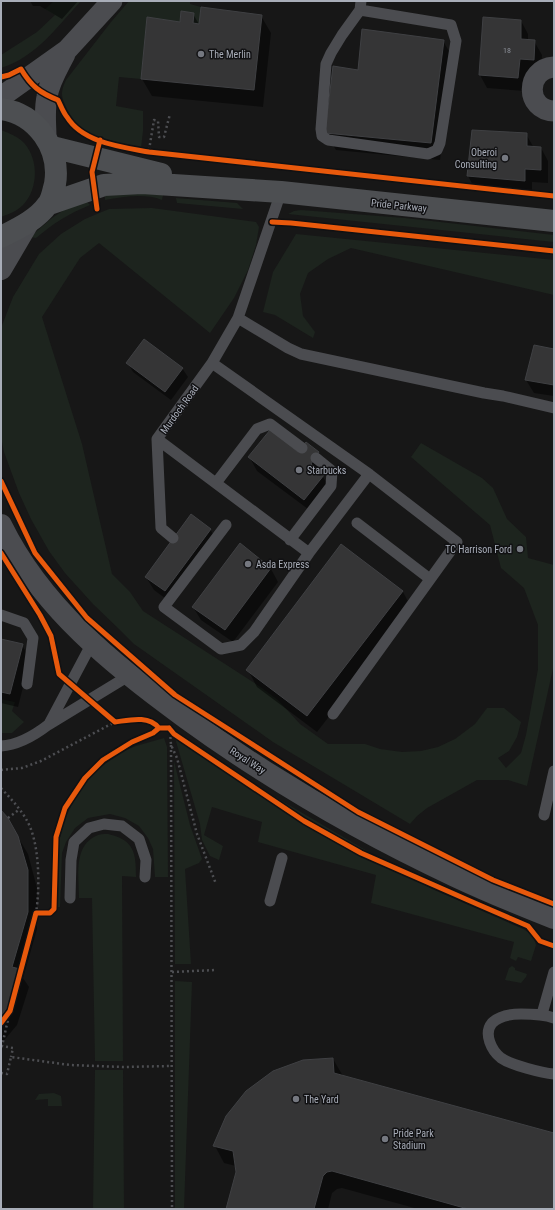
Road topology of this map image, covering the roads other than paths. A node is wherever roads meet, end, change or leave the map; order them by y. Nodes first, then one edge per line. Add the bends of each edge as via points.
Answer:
1 (112, 1) edge
2 (360, 6) edge
3 (67, 50) junction
4 (554, 67) edge
5 (1, 97) edge
6 (1, 109) edge
7 (554, 111) edge
8 (49, 143) junction
9 (244, 190) junction
10 (281, 192) junction
11 (49, 204) junction
12 (554, 221) edge
13 (28, 223) junction
14 (1, 237) edge
15 (1, 269) edge
16 (238, 318) junction
17 (212, 363) junction
18 (554, 408) edge
19 (158, 439) junction
20 (302, 448) dead end
21 (316, 458) dead end
22 (369, 474) junction
23 (216, 483) junction
24 (357, 523) dead end
25 (1, 525) edge
26 (226, 525) dead end
27 (169, 535) dead end
28 (290, 540) junction
29 (309, 553) junction
30 (430, 580) junction
31 (1, 615) edge
32 (92, 643) junction
33 (130, 675) junction
34 (27, 684) dead end
35 (333, 714) dead end
36 (48, 725) junction
37 (1, 746) edge
38 (554, 771) edge
39 (544, 815) dead end
40 (282, 858) dead end
41 (145, 877) dead end
42 (70, 898) dead end
43 (270, 901) dead end
44 (554, 918) edge
45 (554, 972) edge
46 (542, 1014) junction
47 (554, 1018) edge
48 (554, 1074) edge

1 - 3 street
2 - 2 lane via 451,25 456,41 437,150 428,154 328,140 322,136 326,64
3 - 5 street
3 - 8 street via 47,96
4 - 7 street via 541,71 532,86 536,102 545,110
6 - 8 main road via 23,115 34,123
8 - 9 main road, Pride Parkway via 147,172
8 - 11 main road via 56,168
9 - 10 main road, Pride Parkway
9 - 11 main road, Pride Parkway via 142,183 104,185
10 - 12 main road, Pride Parkway
10 - 16 lane, Murdoch Road
11 - 13 main road
13 - 14 main road
13 - 15 street
16 - 17 lane, Murdoch Road
16 - 18 lane via 301,354
17 - 19 lane, Murdoch Road
17 - 22 lane
19 - 23 lane
19 - 27 lane, Murdoch Road via 161,528
20 - 23 lane via 270,424 257,429
21 - 28 lane via 332,471 331,486
22 - 29 lane
22 - 30 lane via 457,542
23 - 28 lane
24 - 30 lane
25 - 32 street, Royal Way via 21,561 48,598
26 - 29 lane via 197,555 164,607 221,649 241,645 254,632
28 - 29 lane
30 - 35 lane
31 - 34 lane via 24,623 33,638
32 - 33 street, Royal Way
32 - 36 lane
33 - 36 lane
33 - 44 street, Royal Way via 211,736 298,792 436,867
36 - 37 lane via 20,742
38 - 39 lane
40 - 43 lane
41 - 42 lane via 146,860 139,839 122,826 99,825 89,828 74,842 70,860
45 - 46 lane
46 - 47 lane
46 - 48 lane via 517,1014 498,1019 489,1029 490,1044 495,1052 510,1062

